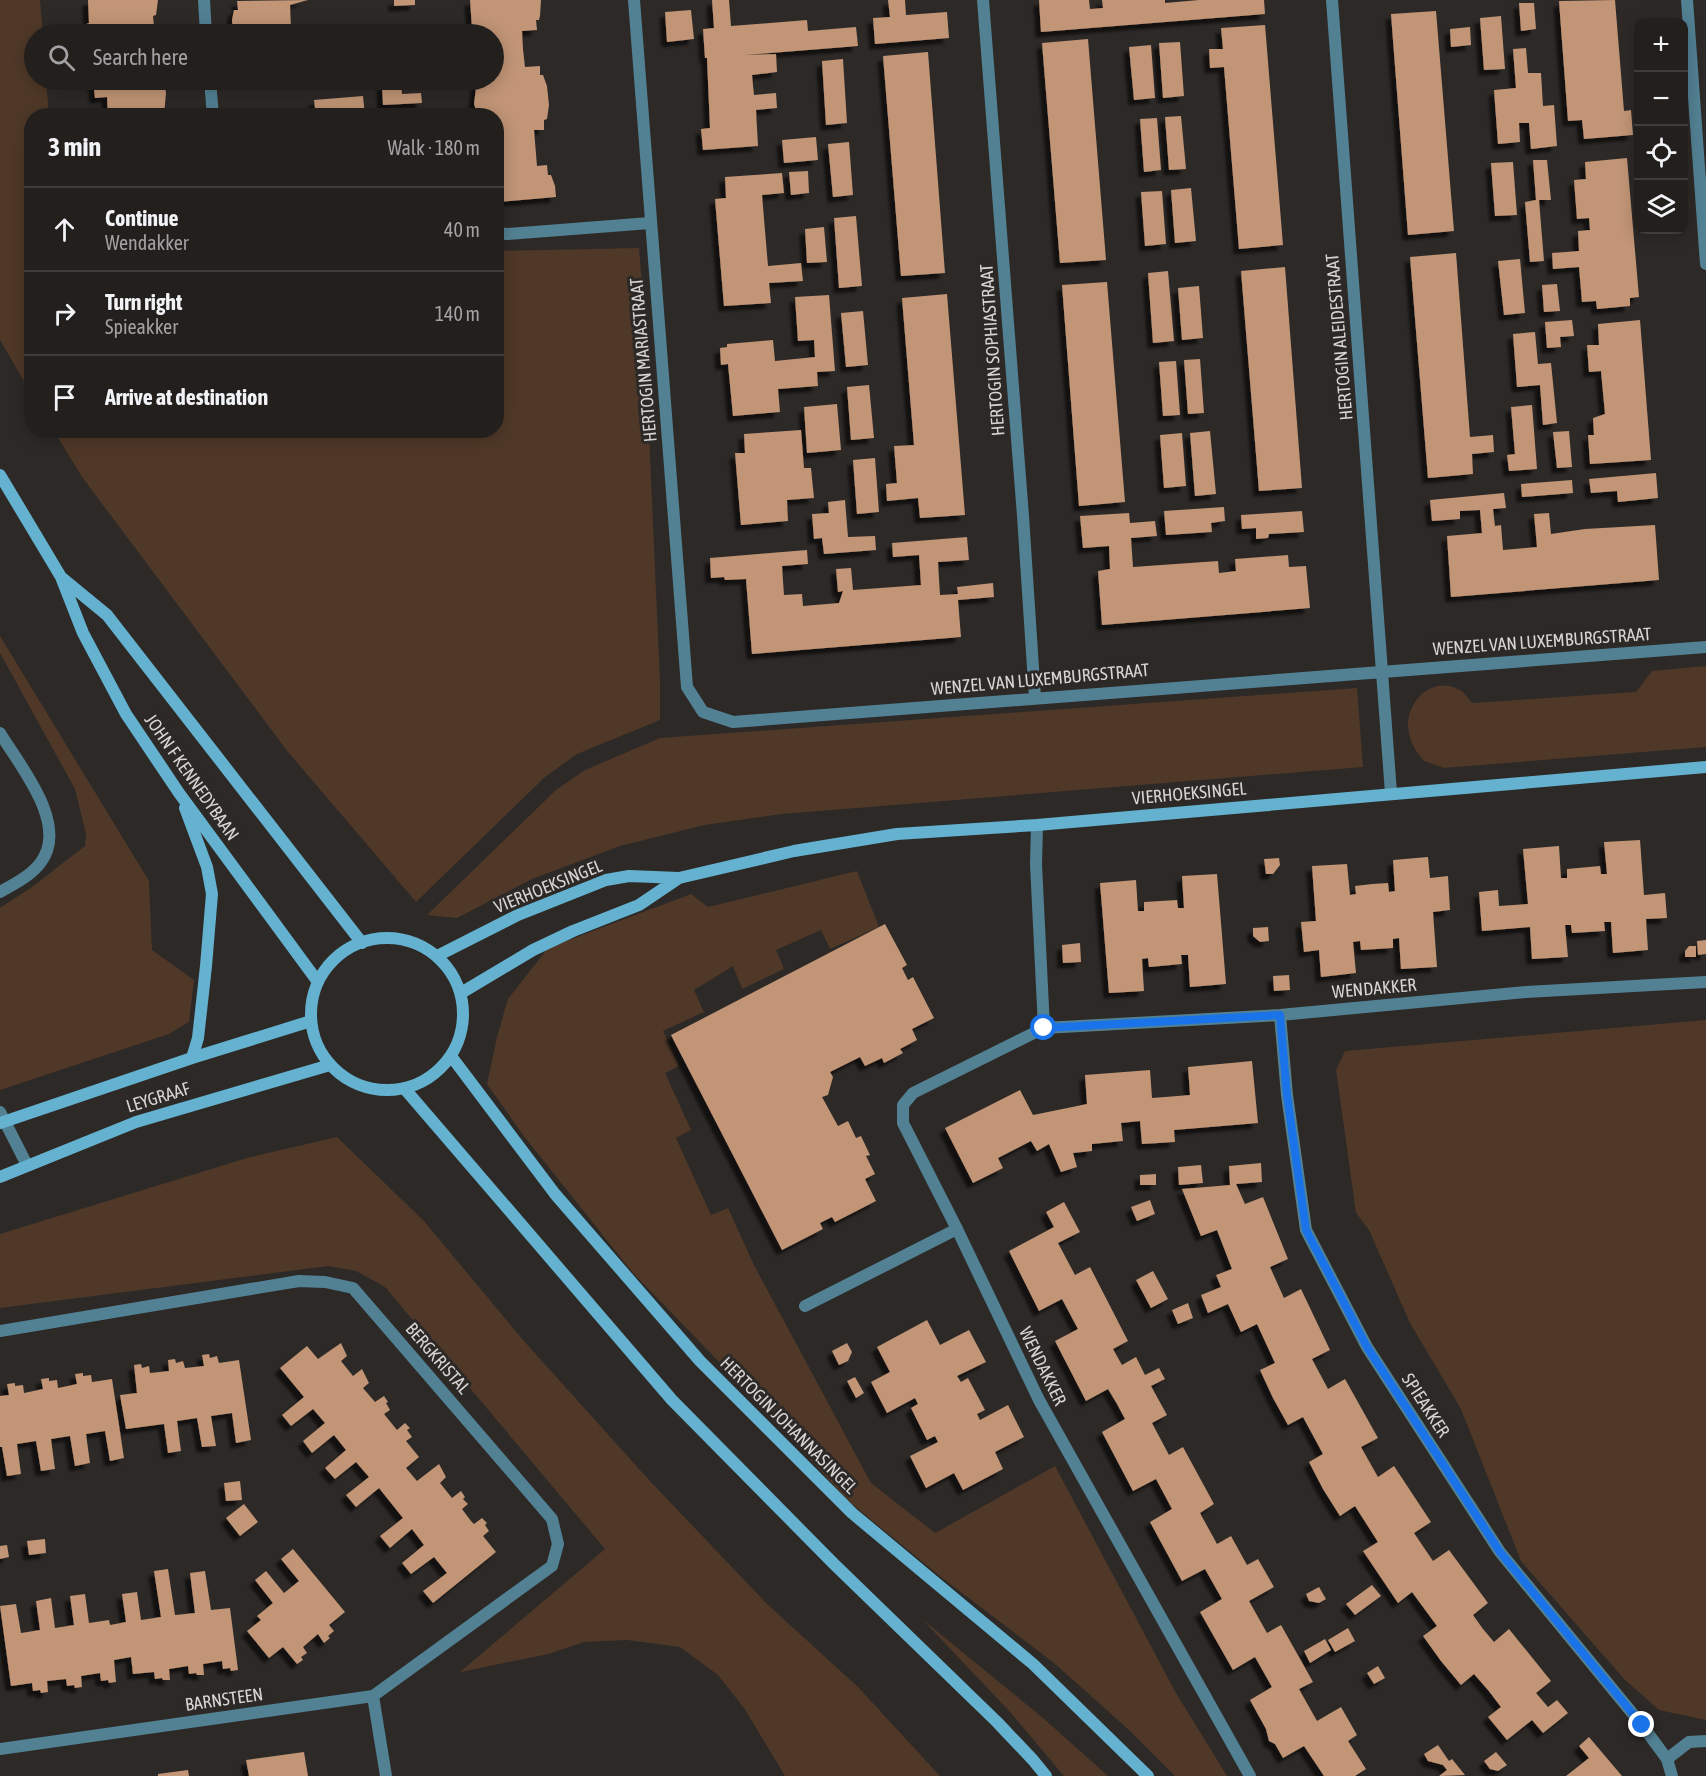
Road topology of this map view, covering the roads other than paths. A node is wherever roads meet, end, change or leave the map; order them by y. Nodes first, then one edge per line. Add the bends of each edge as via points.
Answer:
1 (204, 0) edge
2 (634, 0) edge
3 (983, 0) edge
4 (1332, 0) edge
5 (1687, 0) edge
6 (205, 24) edge
7 (211, 90) edge
8 (212, 108) edge
9 (650, 223) junction
10 (504, 234) edge
11 (1706, 255) edge
12 (0, 475) edge
13 (61, 577) junction
14 (1706, 647) edge
15 (1381, 671) junction
16 (1035, 698) junction
17 (703, 712) joint
18 (0, 733) edge
19 (1706, 767) edge
20 (179, 793) junction
21 (1391, 793) junction
22 (1037, 825) junction
23 (680, 878) junction
24 (0, 892) edge
25 (362, 943) junction
26 (437, 956) junction
27 (318, 982) junction
28 (1706, 982) edge
29 (460, 993) junction
30 (1280, 1015) junction
31 (311, 1021) junction
32 (1044, 1028) junction
33 (451, 1056) junction
34 (192, 1058) junction
35 (330, 1065) junction
36 (404, 1088) junction
37 (2, 1119) edge
38 (27, 1165) junction
39 (0, 1177) edge
40 (957, 1229) junction
41 (805, 1306) dead end
42 (0, 1331) edge
43 (373, 1696) junction
44 (1706, 1741) edge
45 (0, 1749) edge
46 (1667, 1759) junction
47 (386, 1776) edge
48 (1046, 1776) edge
49 (1148, 1776) edge
50 (1250, 1776) edge
51 (1672, 1776) edge

1 - 6 street
2 - 9 street, HERTOGIN MARIASTRAAT
3 - 16 street, HERTOGIN SOPHIASTRAAT
4 - 15 street, HERTOGIN ALEIDESTRAAT
5 - 11 street
7 - 8 street
9 - 10 street
9 - 17 street, HERTOGIN MARIASTRAAT via 687,687
12 - 13 main road, JOHN F KENNEDYBAAN
13 - 20 main road, JOHN F KENNEDYBAAN via 83,633 126,714
13 - 25 main road, JOHN F KENNEDYBAAN via 107,615
14 - 15 street, WENZEL VAN LUXEMBURGSTRAAT
15 - 16 street, WENZEL VAN LUXEMBURGSTRAAT
15 - 21 street
16 - 17 street, WENZEL VAN LUXEMBURGSTRAAT via 733,723
18 - 24 street via 46,811 50,830 48,849 41,862
19 - 21 main road, VIERHOEKSINGEL
20 - 27 main road, JOHN F KENNEDYBAAN
20 - 34 main road via 212,882 198,1038
21 - 22 main road, VIERHOEKSINGEL
22 - 23 main road, VIERHOEKSINGEL via 897,834 794,851
22 - 32 street
23 - 26 main road, VIERHOEKSINGEL via 629,876 606,880 518,915
23 - 29 main road, VIERHOEKSINGEL via 639,905 533,950
25 - 26 main road via 403,939
25 - 27 main road via 344,952
26 - 29 main road
27 - 31 main road
28 - 30 street, WENDAKKER via 1527,992
29 - 33 main road via 462,1028
30 - 32 street, WENDAKKER
30 - 46 street, SPIEAKKER via 1306,1230 1336,1289 1367,1347 1500,1552
31 - 34 main road, LEYGRAAF
31 - 35 main road via 317,1044
32 - 40 street, WENDAKKER via 913,1093 903,1105 903,1123
33 - 36 main road via 422,1082
33 - 49 main road, HERTOGIN JOHANNASINGEL via 555,1194 700,1361 852,1513 1033,1665
34 - 37 main road, LEYGRAAF
35 - 36 main road via 363,1086 383,1090
35 - 38 main road, LEYGRAAF via 136,1122
36 - 48 main road via 672,1400 997,1722
37 - 38 street
38 - 39 main road, LEYGRAAF
40 - 41 street
40 - 50 street, WENDAKKER via 1039,1400
42 - 43 street, BERGKRISTAL via 298,1281 353,1288 552,1519 558,1544 552,1566
43 - 45 street, BARNSTEEN
43 - 47 street
44 - 46 street via 1689,1742
46 - 51 street, SPIEAKKER

